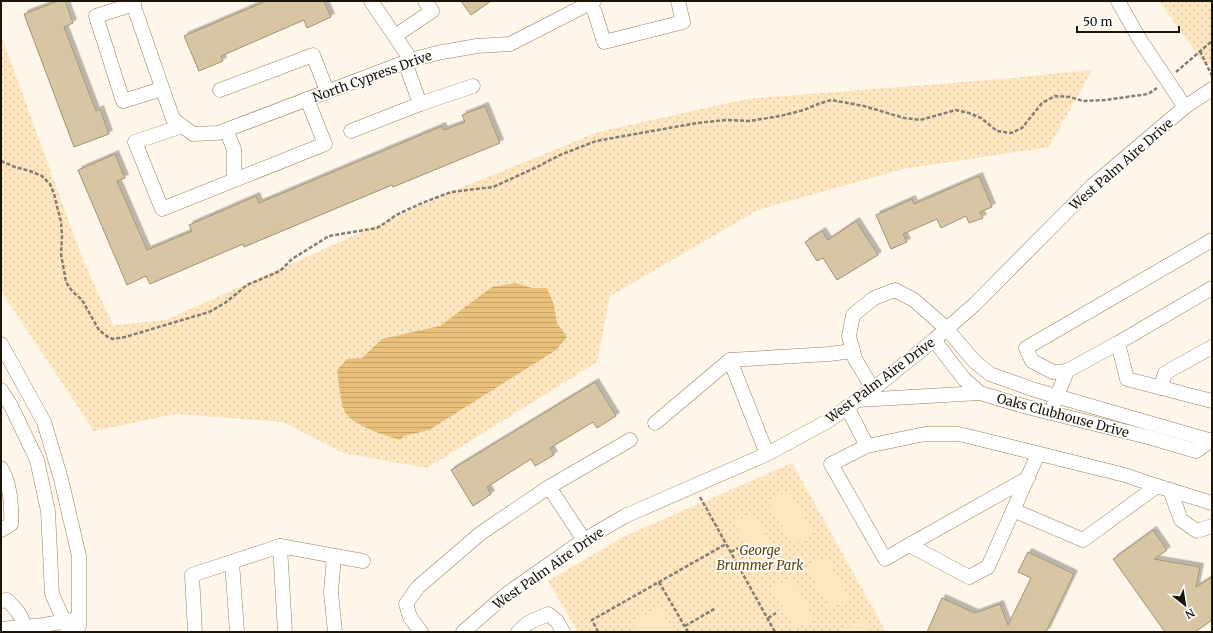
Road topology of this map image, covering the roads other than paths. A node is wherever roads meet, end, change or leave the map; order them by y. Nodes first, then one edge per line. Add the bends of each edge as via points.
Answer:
1 (371, 1) edge
2 (425, 1) edge
3 (678, 1) edge
4 (1118, 1) edge
5 (133, 2) edge
6 (592, 2) edge
7 (395, 36) junction
8 (408, 61) junction
9 (473, 86) dead end
10 (162, 88) junction
11 (1212, 89) edge
12 (220, 90) dead end
13 (327, 91) junction
14 (307, 99) junction
15 (420, 104) junction
16 (1185, 107) junction
17 (182, 126) junction
18 (226, 130) junction
19 (351, 131) dead end
20 (234, 180) junction
21 (1212, 240) edge
22 (1212, 288) edge
23 (947, 329) junction
24 (934, 340) junction
25 (1118, 343) junction
26 (1, 344) edge
27 (1212, 347) edge
28 (853, 351) junction
29 (730, 360) junction
30 (6, 365) edge
31 (1067, 370) junction
32 (1162, 388) junction
33 (873, 389) junction
34 (1, 390) edge
35 (980, 393) junction
36 (1057, 397) junction
37 (1211, 401) edge
38 (852, 403) junction
39 (1051, 412) junction
40 (655, 423) dead end
41 (630, 440) dead end
42 (1212, 440) edge
43 (867, 446) junction
44 (767, 454) junction
45 (1038, 454) junction
46 (1, 468) edge
47 (1028, 478) junction
48 (549, 487) junction
49 (1164, 488) junction
50 (1212, 503) edge
51 (1014, 510) junction
52 (1212, 526) edge
53 (1, 530) edge
54 (584, 540) junction
55 (910, 545) junction
56 (280, 546) junction
57 (334, 556) junction
58 (363, 561) dead end
59 (232, 562) junction
60 (1, 601) edge
61 (66, 626) edge
62 (77, 626) edge
63 (1, 629) edge
64 (24, 629) edge
65 (196, 632) edge
66 (237, 632) edge
67 (285, 632) edge
68 (335, 632) edge
69 (421, 632) edge
70 (463, 632) edge
71 (518, 632) edge
72 (563, 632) edge

1 - 7 street
2 - 7 street via 432,11
3 - 6 street via 683,22 604,42
4 - 16 street via 1140,40
5 - 10 street
5 - 10 street via 96,16 124,102
6 - 8 street, North Cypress Drive via 510,44 450,50
7 - 8 street
8 - 13 street, North Cypress Drive
8 - 15 street
9 - 15 street
10 - 17 street via 173,119
11 - 16 street, West Palm Aire Drive
12 - 13 street via 313,55
13 - 14 street, North Cypress Drive
14 - 18 street, North Cypress Drive
14 - 20 street via 325,144
15 - 19 street
16 - 23 street, West Palm Aire Drive via 1092,186
17 - 18 street, North Cypress Drive via 194,134
17 - 20 street via 135,142 162,209
18 - 20 street via 234,149
21 - 31 street via 1026,348 1032,361 1053,372
22 - 25 street
23 - 24 street, West Palm Aire Drive
23 - 28 street, Oaks Clubhouse Drive via 914,300 895,290 874,298 853,315 849,336
23 - 36 street, Oaks Clubhouse Drive via 974,361 990,374
24 - 33 street, West Palm Aire Drive
24 - 35 street, Oaks Clubhouse Drive via 964,379
25 - 31 street
25 - 32 street via 1127,379
26 - 30 street
27 - 32 street via 1165,373
28 - 29 street
28 - 33 street, Oaks Clubhouse Drive
29 - 40 street
29 - 44 street
30 - 62 street via 44,422 61,479 79,556
31 - 36 street
32 - 37 street
33 - 38 street, West Palm Aire Drive
34 - 61 street via 37,460 48,511 52,594
35 - 38 street
35 - 39 street, Oaks Clubhouse Drive
36 - 39 street
36 - 42 street, Oaks Clubhouse Drive
38 - 43 street
38 - 44 street, West Palm Aire Drive via 828,421
39 - 42 street, Oaks Clubhouse Drive via 1196,451
41 - 48 street
43 - 45 street via 924,434 959,434
43 - 55 street via 831,464 886,559
44 - 54 street, West Palm Aire Drive via 625,516
45 - 47 street
45 - 49 street via 1126,475
46 - 53 street via 6,477 12,504 12,524
47 - 51 street
47 - 55 street
48 - 54 street
48 - 69 street via 481,533 418,587 406,604 410,617
49 - 50 street
49 - 51 street via 1083,540
49 - 52 street via 1182,520 1197,531
51 - 55 street via 988,567 969,577
54 - 70 street, West Palm Aire Drive via 508,593
56 - 57 street
56 - 59 street
56 - 67 street
57 - 58 street
57 - 68 street via 331,592
59 - 65 street via 192,575
59 - 66 street
60 - 64 street via 7,600 19,611
61 - 62 street
61 - 64 street
63 - 64 street
71 - 72 street via 528,623 548,614

